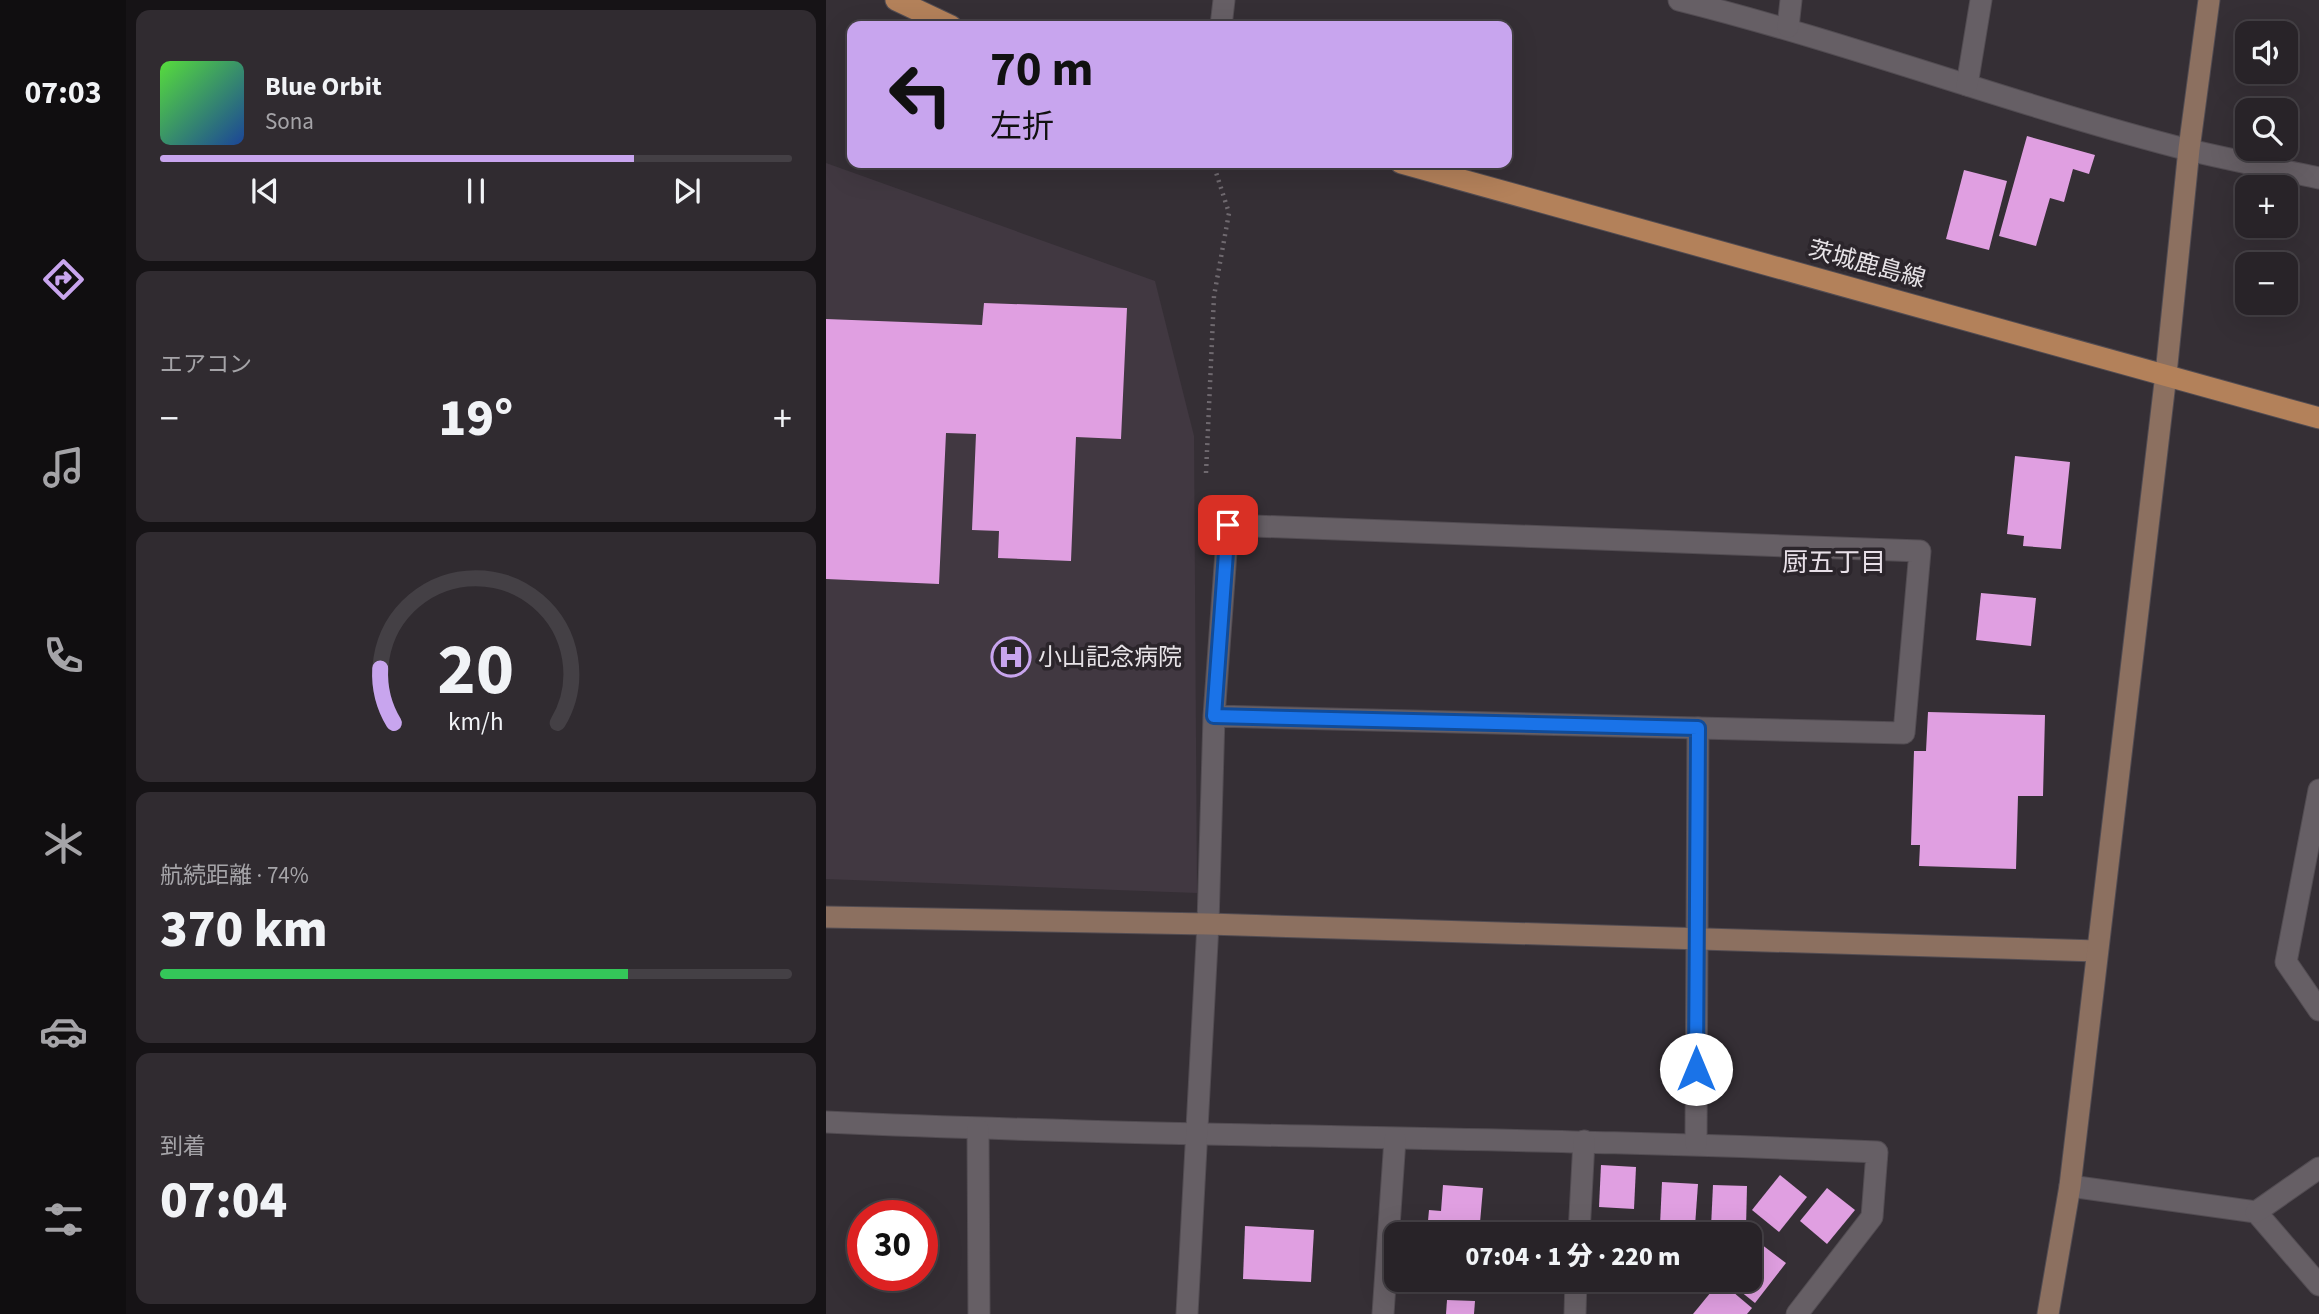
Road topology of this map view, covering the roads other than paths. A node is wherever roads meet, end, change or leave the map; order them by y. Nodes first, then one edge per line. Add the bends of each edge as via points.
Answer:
1 (895, 0) edge
2 (1224, 0) edge
3 (1679, 0) edge
4 (1791, 0) edge
5 (1981, 0) edge
6 (2209, 0) edge
7 (940, 21) edge
8 (1222, 21) edge
9 (1788, 27) junction
10 (1967, 85) junction
11 (2189, 149) junction
12 (1419, 168) edge
13 (2319, 178) edge
14 (2166, 374) junction
15 (2319, 418) edge
16 (1214, 716) junction
17 (1698, 728) junction
18 (2319, 790) edge
19 (826, 916) edge
20 (1208, 924) junction
21 (1696, 939) junction
22 (2097, 951) junction
23 (2319, 1010) edge
24 (826, 1122) edge
25 (978, 1129) junction
26 (1197, 1133) junction
27 (1395, 1139) junction
28 (1584, 1141) junction
29 (1696, 1144) junction
30 (2319, 1168) edge
31 (2070, 1185) junction
32 (2256, 1212) junction
33 (1580, 1222) edge
34 (2319, 1285) edge
35 (1576, 1292) edge
36 (979, 1314) edge
37 (1187, 1314) edge
38 (1383, 1314) edge
39 (1575, 1314) edge
40 (1797, 1314) edge
41 (2048, 1314) edge

1 - 7 main road
2 - 8 street
3 - 9 street
4 - 9 street
5 - 10 street
6 - 11 street
9 - 10 street
10 - 11 street
11 - 13 street
11 - 14 street
12 - 14 main road, 茨城鹿島線
14 - 15 main road, 茨城鹿島線
14 - 22 street
16 - 17 street
16 - 17 street via 1228,525 1920,551 1904,733
16 - 20 street
17 - 21 street
18 - 23 street via 2286,962
19 - 20 street
20 - 21 street
20 - 26 street
21 - 22 street
21 - 29 street
22 - 31 street
24 - 25 street
25 - 26 street
25 - 36 street
26 - 27 street
26 - 37 street
27 - 28 street
27 - 38 street
28 - 29 street
28 - 33 street
29 - 40 street via 1877,1152 1872,1217
30 - 32 street
31 - 32 street
31 - 41 street
32 - 34 street
35 - 39 street

